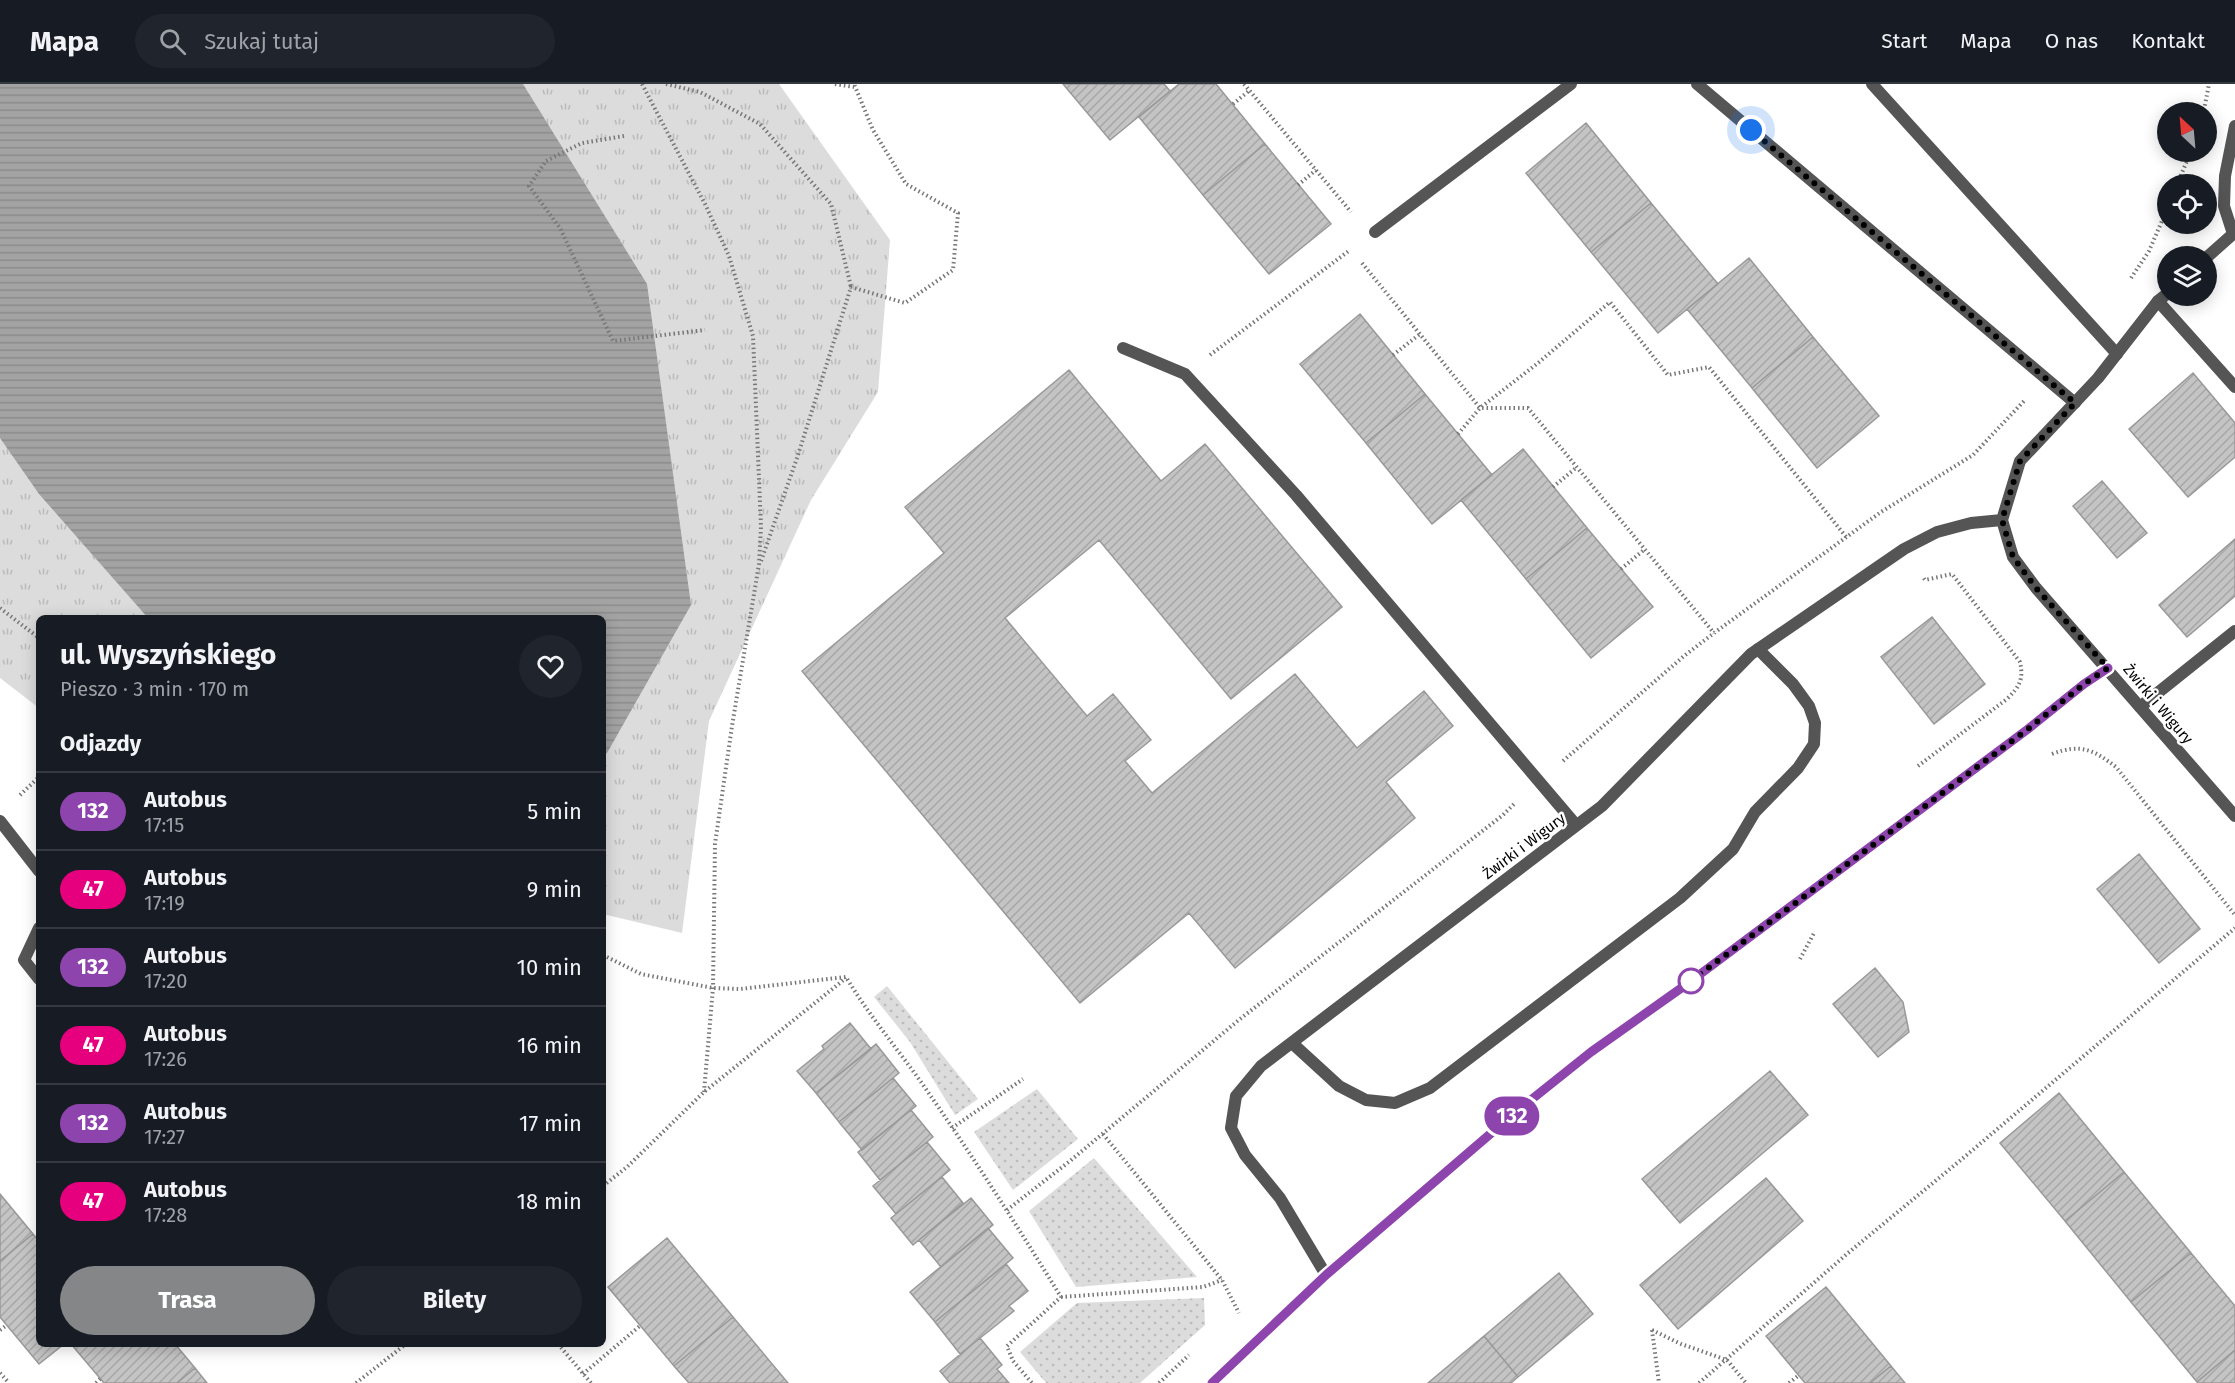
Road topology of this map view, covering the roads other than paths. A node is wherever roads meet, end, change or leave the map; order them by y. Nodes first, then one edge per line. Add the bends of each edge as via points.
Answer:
1 (1571, 84) edge
2 (1697, 84) edge
3 (1872, 84) edge
4 (2235, 126) edge
5 (1375, 232) road end
6 (2234, 233) edge
7 (2217, 248) edge
8 (2157, 302) edge
9 (2162, 306) edge
10 (1123, 348) dead end
11 (2117, 354) junction
12 (2235, 387) edge
13 (2075, 403) junction
14 (2002, 520) junction
15 (2235, 631) edge
16 (1758, 650) junction
17 (2108, 668) junction
18 (2140, 708) junction
19 (2235, 816) edge
20 (0, 821) edge
21 (1576, 825) junction
22 (36, 867) edge
23 (36, 934) edge
24 (36, 975) edge
25 (1292, 1043) junction
26 (1326, 1275) junction
27 (1212, 1383) edge

1 - 5 street
2 - 13 street
3 - 11 street
4 - 6 street via 2225,176 2224,206
6 - 7 street
8 - 11 street
9 - 12 street
10 - 21 street via 1185,374 1296,495
11 - 13 street
13 - 14 street via 2020,461
14 - 16 street, Żwirki i Wigury via 1937,532 1904,549
14 - 17 street, Żwirki i Wigury via 2013,557
15 - 18 street
16 - 21 street, Żwirki i Wigury via 1602,806
16 - 25 street via 1809,706 1815,723 1814,744 1755,812 1733,849 1680,898 1430,1088 1395,1103 1366,1100 1339,1086
17 - 18 street, Żwirki i Wigury
17 - 26 street via 1591,1052
18 - 19 street, Żwirki i Wigury
20 - 22 street
21 - 25 street, Żwirki i Wigury
23 - 24 street via 24,960
25 - 26 street, Żwirki i Wigury via 1261,1066 1236,1096 1232,1128 1245,1155 1280,1198
26 - 27 street

